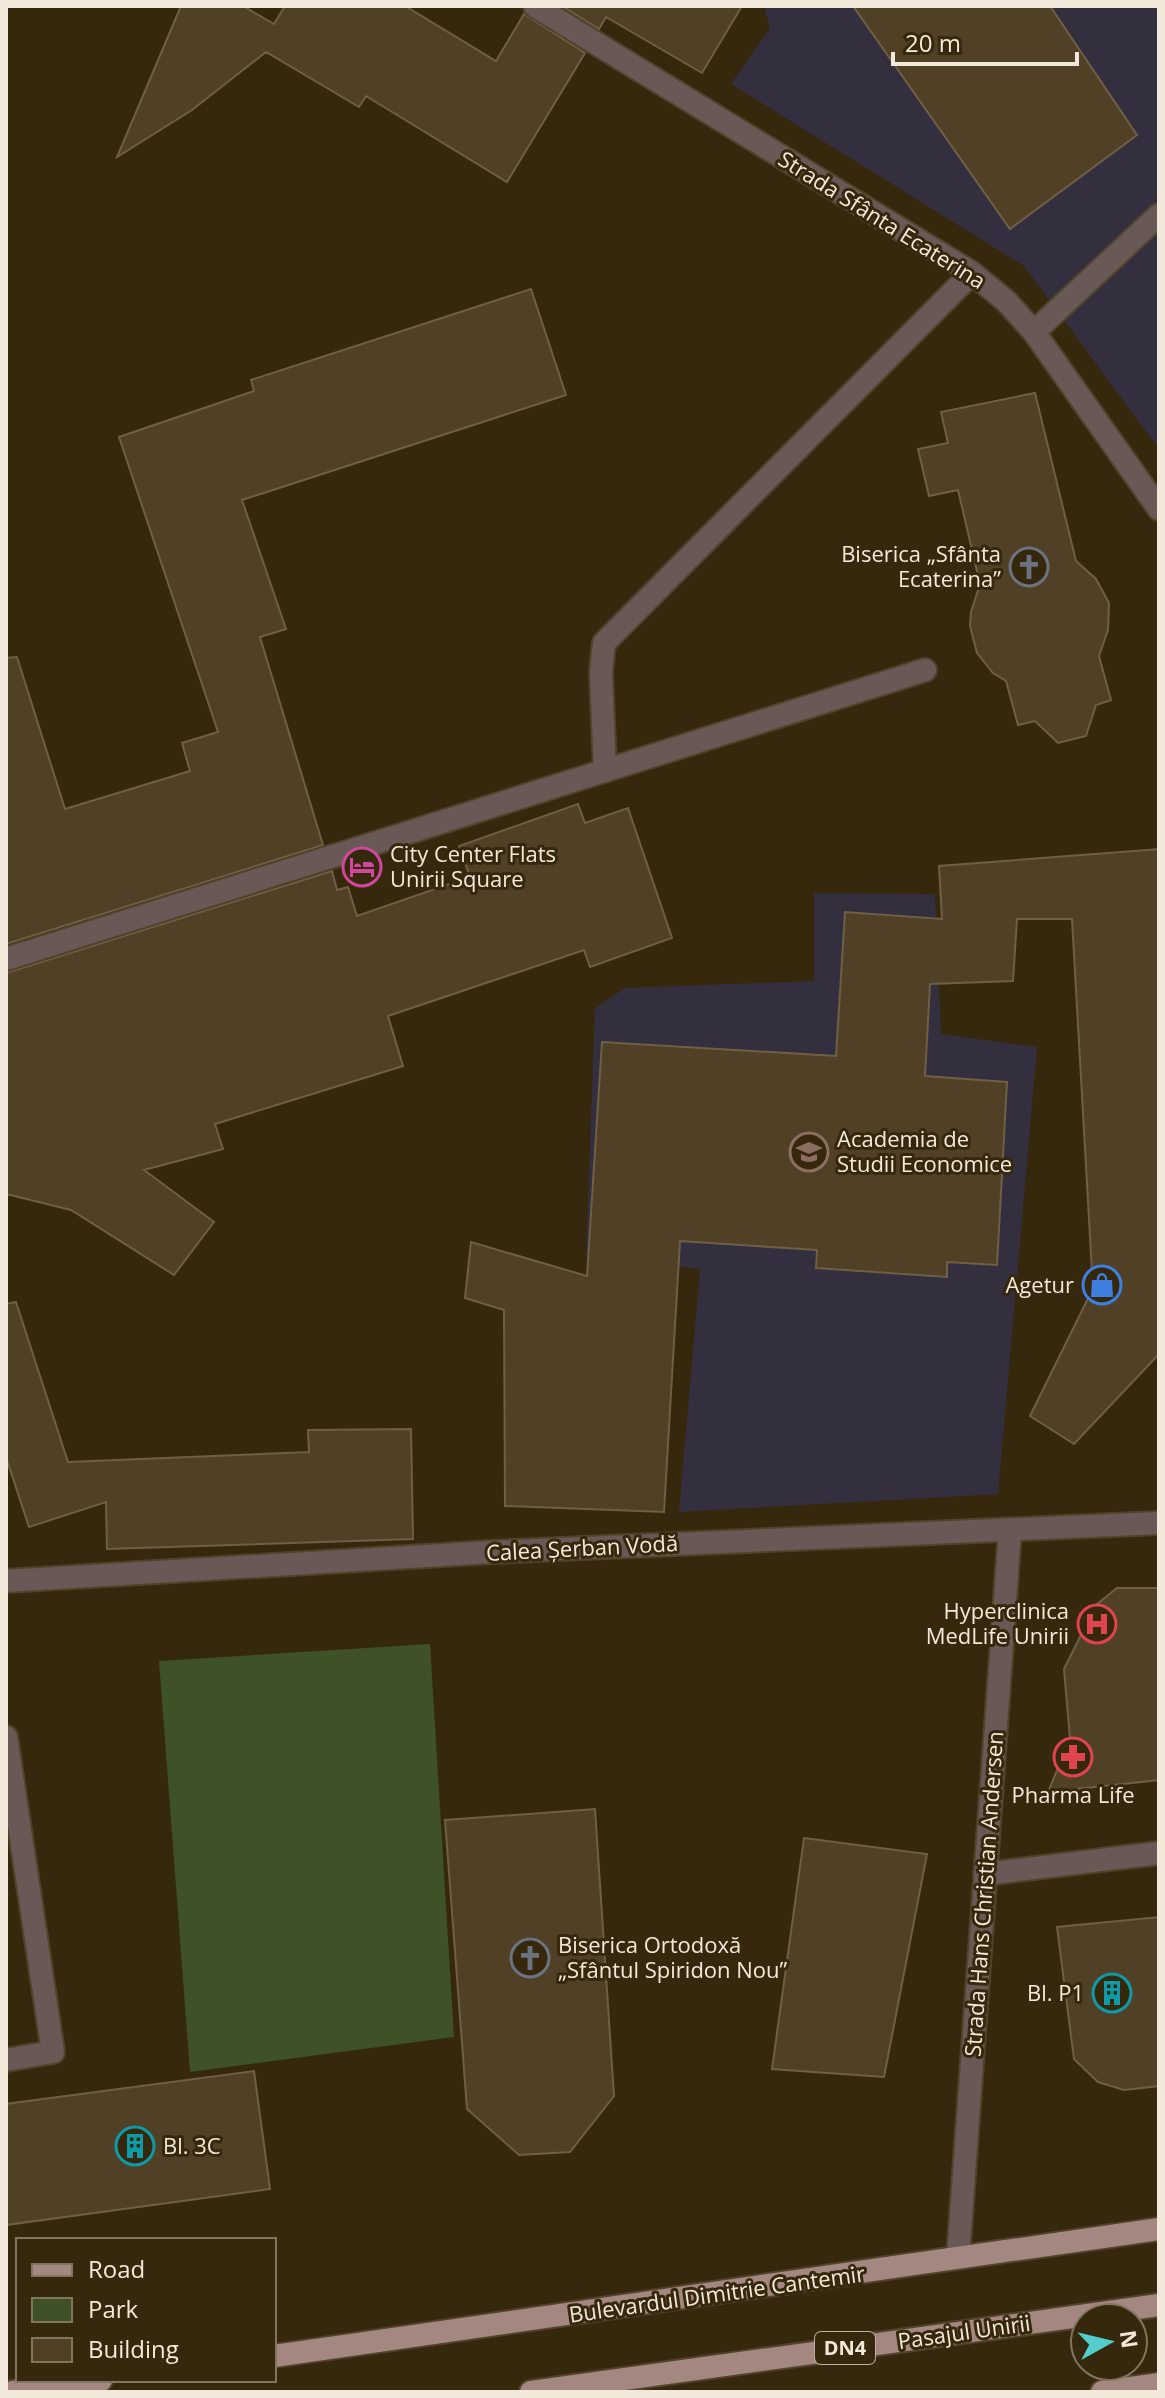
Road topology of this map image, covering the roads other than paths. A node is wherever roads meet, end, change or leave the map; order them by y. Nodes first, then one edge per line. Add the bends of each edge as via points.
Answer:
1 (535, 6) edge
2 (1159, 215) edge
3 (972, 273) junction
4 (1034, 332) junction
5 (1159, 509) edge
6 (925, 670) dead end
7 (605, 771) junction
8 (6, 959) edge
9 (1159, 1523) edge
10 (1010, 1530) junction
11 (6, 1581) edge
12 (6, 1737) edge
13 (1159, 1853) edge
14 (985, 1874) junction
15 (6, 2060) edge
16 (1159, 2229) edge
17 (958, 2258) junction
18 (1159, 2305) edge
19 (276, 2356) edge
20 (86, 2382) edge
21 (1159, 2384) edge
22 (13, 2392) edge
23 (531, 2392) edge
24 (1102, 2392) edge

1 - 3 street, Strada Sfânta Ecaterina
2 - 4 street
3 - 4 street, Strada Sfânta Ecaterina
3 - 7 street via 604,643
4 - 5 street, Strada Sfânta Ecaterina
6 - 7 street
7 - 8 street
9 - 10 street, Calea Șerban Vodă
10 - 11 street, Calea Șerban Vodă via 492,1552
10 - 14 street, Strada Hans Christian Andersen
12 - 15 street via 53,2052
13 - 14 street
14 - 17 street, Strada Hans Christian Andersen
16 - 17 main road, Bulevardul Dimitrie Cantemir
17 - 19 main road, Bulevardul Dimitrie Cantemir
18 - 23 main road, Pasajul Unirii / DN4
20 - 22 main road
21 - 24 main road

